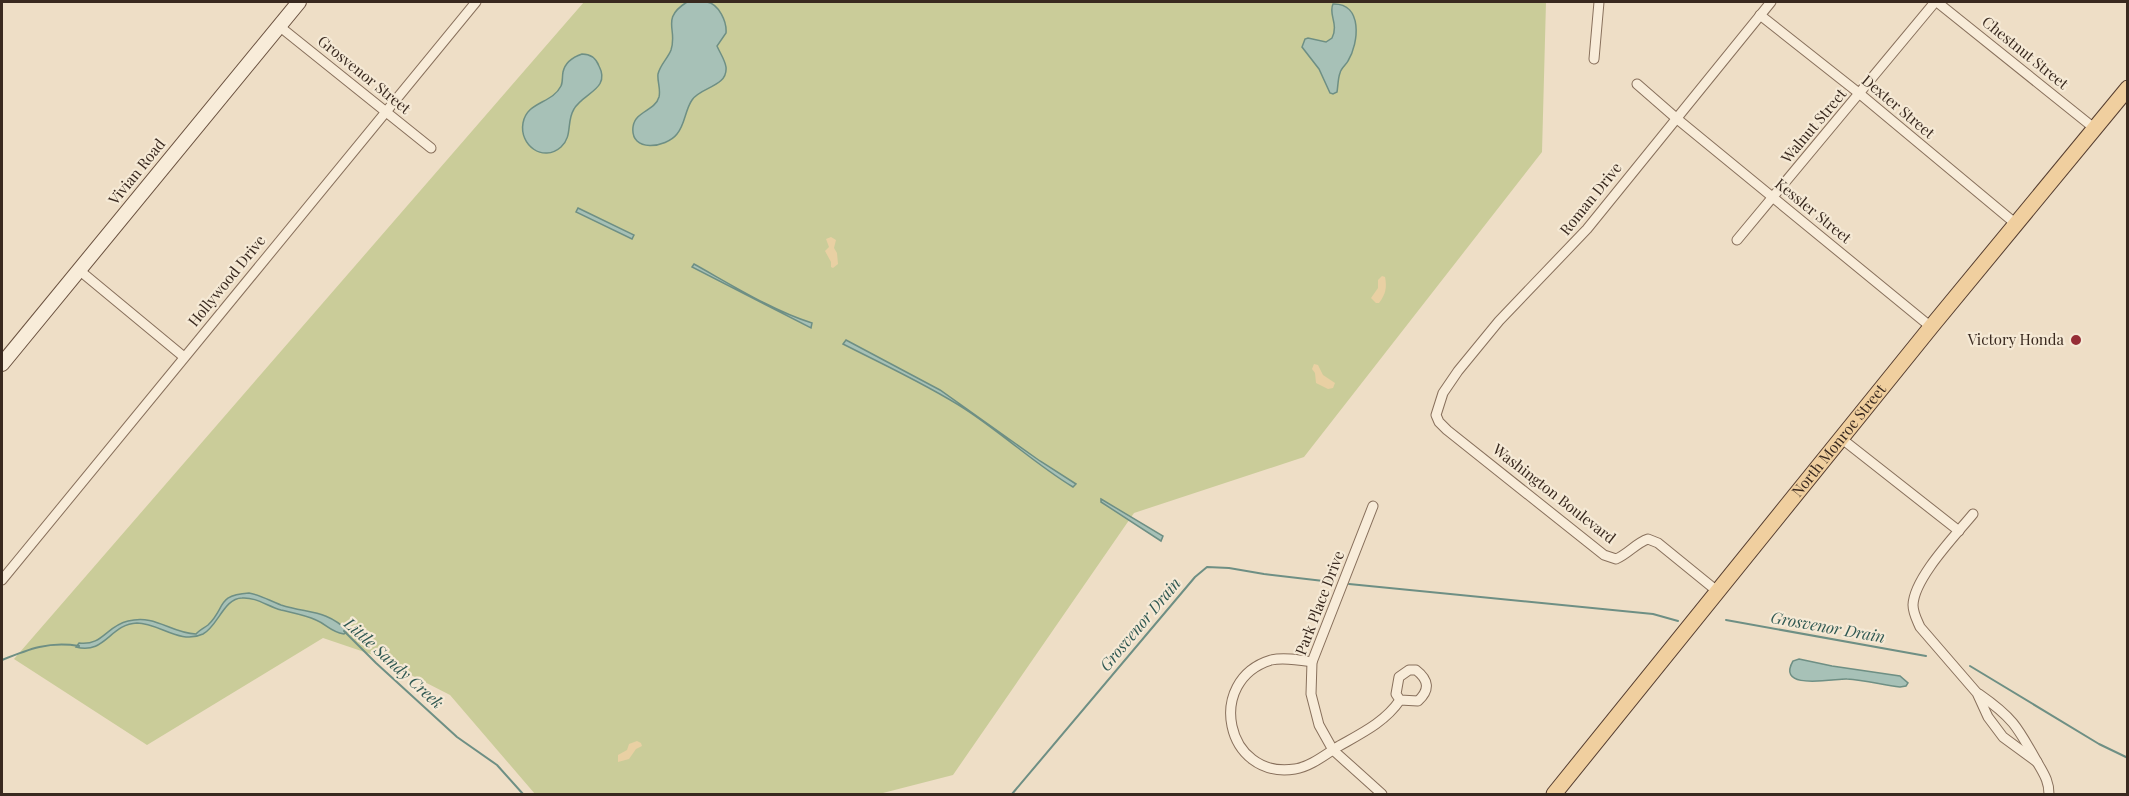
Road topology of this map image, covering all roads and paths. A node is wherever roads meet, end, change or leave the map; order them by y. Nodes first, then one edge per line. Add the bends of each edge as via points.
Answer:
1 (299, 2) edge
2 (476, 2) edge
3 (1599, 2) edge
4 (1771, 2) edge
5 (1936, 2) edge
6 (1760, 15) junction
7 (279, 26) junction
8 (1594, 59) dead end
9 (1637, 84) dead end
10 (2127, 88) edge
11 (1860, 94) junction
12 (386, 112) junction
13 (1676, 118) junction
14 (2094, 128) junction
15 (430, 148) dead end
16 (1774, 199) junction
17 (2016, 224) junction
18 (1737, 240) dead end
19 (79, 270) junction
20 (1931, 327) junction
21 (184, 357) junction
22 (2, 364) edge
23 (1436, 415) joint
24 (1842, 439) junction
25 (1373, 506) dead end
26 (1973, 514) dead end
27 (1959, 531) junction
28 (2, 580) edge
29 (1717, 591) junction
30 (1312, 662) junction
31 (1977, 693) junction
32 (1400, 700) dead end
33 (1333, 750) junction
34 (2037, 762) junction
35 (1382, 795) edge
36 (1554, 795) edge
37 (2049, 795) edge

1 - 7 street, Vivian Road
2 - 12 street, Hollywood Drive
3 - 8 street
4 - 6 street, Roman Drive
5 - 11 street, Walnut Street
5 - 14 street, Chestnut Street
6 - 11 street, Dexter Street
6 - 13 street, Roman Drive
7 - 12 street, Grosvenor Street
7 - 19 street, Vivian Road
9 - 13 street, Kessler Street
10 - 14 main road, North Monroe Street
11 - 16 street, Walnut Street
11 - 17 street, Dexter Street
12 - 15 street, Grosvenor Street
12 - 21 street, Hollywood Drive
13 - 16 street, Kessler Street
13 - 23 street, Roman Drive via 1587,230 1499,321 1458,371 1443,393
14 - 17 main road, North Monroe Street
16 - 18 street, Walnut Street
16 - 20 street, Kessler Street
17 - 20 main road, North Monroe Street
19 - 21 street
19 - 22 street, Vivian Road
20 - 24 main road, North Monroe Street
21 - 28 street, Hollywood Drive
23 - 29 street, Washington Boulevard via 1447,430 1604,555 1616,559 1648,539
24 - 27 street
24 - 29 main road, North Monroe Street
25 - 30 street, Park Place Drive
26 - 27 street
27 - 31 street via 1923,576 1913,606 1920,627
29 - 36 main road, North Monroe Street
30 - 33 street, Park Place Drive via 1314,711
30 - 33 street via 1272,660 1242,681 1230,711 1234,739 1250,757 1274,768 1297,769
31 - 34 street via 2012,720
31 - 34 street via 2003,737
32 - 33 street via 1378,723
33 - 35 street, Park Place Drive
34 - 37 street via 2046,775

